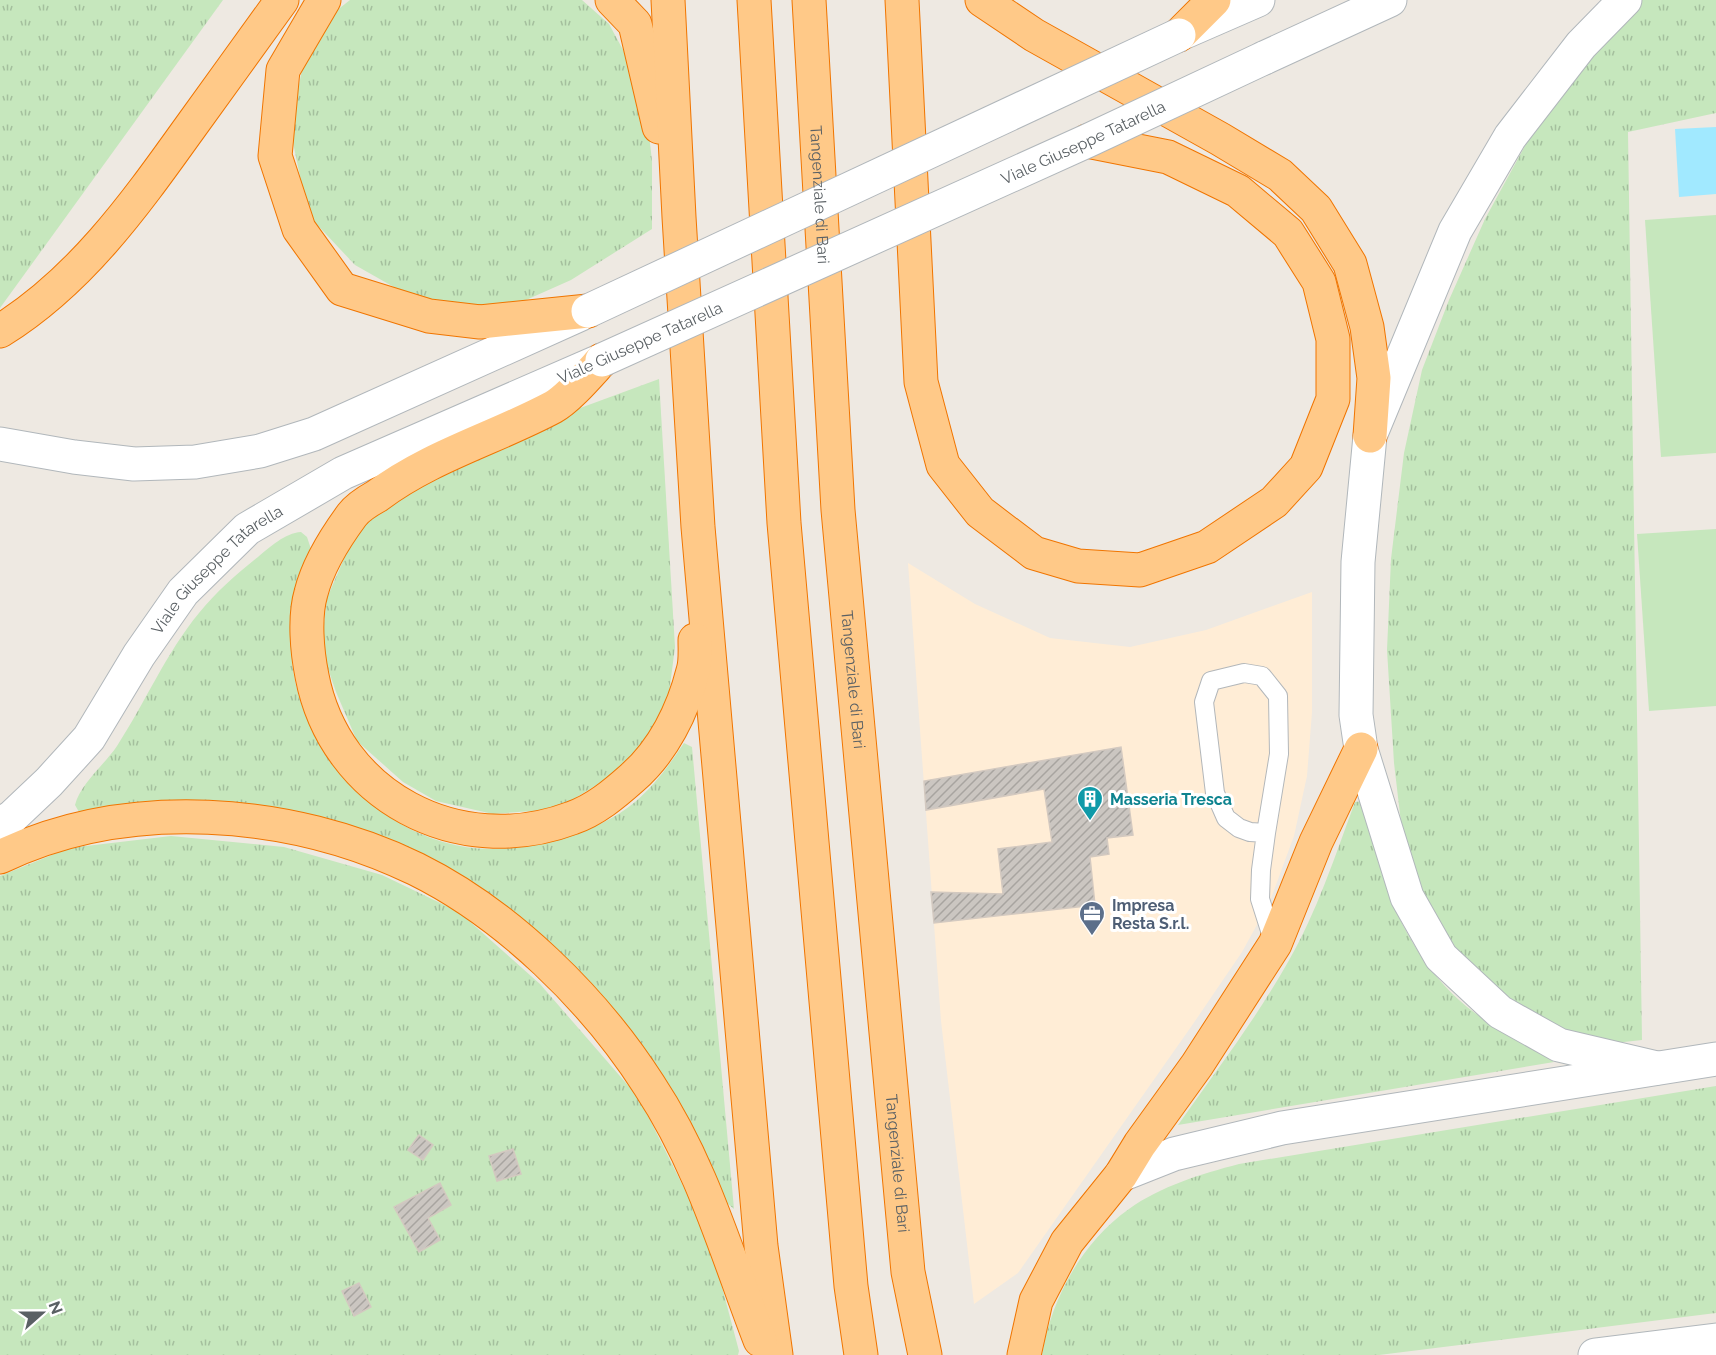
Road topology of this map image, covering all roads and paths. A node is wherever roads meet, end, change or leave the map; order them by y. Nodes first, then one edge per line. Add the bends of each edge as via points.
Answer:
1 (282, 0) edge
2 (324, 0) edge
3 (612, 0) edge
4 (668, 0) edge
5 (754, 0) edge
6 (809, 0) edge
7 (902, 0) edge
8 (982, 0) edge
9 (1214, 0) edge
10 (1258, 0) edge
11 (1390, 0) edge
12 (1625, 0) edge
13 (1179, 35) junction
14 (1087, 141) junction
15 (679, 217) junction
16 (588, 311) junction
17 (0, 331) edge
18 (603, 360) junction
19 (1370, 436) junction
20 (0, 444) edge
21 (698, 527) junction
22 (1361, 749) junction
23 (0, 824) edge
24 (1266, 832) junction
25 (0, 857) edge
26 (1275, 944) junction
27 (1716, 1059) edge
28 (1658, 1068) junction
29 (1121, 1175) junction
30 (1716, 1340) edge
31 (765, 1355) edge
32 (776, 1355) edge
33 (861, 1355) edge
34 (925, 1355) edge
35 (1024, 1355) edge
36 (1595, 1355) edge

1 - 17 highway via 115,230 70,276
2 - 16 highway via 283,70 275,156 299,229 342,289 429,316 480,322
3 - 15 highway via 635,24
4 - 15 highway
5 - 33 highway via 784,523 851,1286
6 - 34 highway, Tangenziale di Bari via 838,510 908,1272
7 - 14 highway via 921,382 944,465 980,512 1034,553 1078,566 1140,570 1207,547 1274,502 1306,467 1333,399 1333,339 1319,282 1288,233 1238,192 1168,157
8 - 19 highway via 1034,35 1280,175 1316,209 1350,264 1367,327 1374,378
9 - 13 highway
10 - 13 main road
11 - 14 main road, Viale Giuseppe Tatarella, bridge
12 - 19 main road via 1581,45 1510,137 1455,231
13 - 16 main road, bridge
14 - 18 main road, Viale Giuseppe Tatarella, bridge
15 - 21 highway
16 - 20 main road via 314,434 260,451 195,462 134,464
18 - 21 highway via 556,406 397,480 354,512 329,550 310,593 306,647 317,700 341,749 376,788 413,812 450,826 492,832 532,830 573,818 611,797 646,766 676,721 694,669
18 - 23 main road, Viale Giuseppe Tatarella via 343,473 247,529 183,591 139,654 89,738 49,782
19 - 22 main road via 1358,562 1356,715
21 - 32 highway via 760,1246
22 - 26 highway
22 - 28 main road via 1407,897 1441,957 1500,1012 1559,1045
24 - 24 lane via 1239,828 1226,818 1215,793 1204,702 1211,681 1244,674 1262,676 1278,696 1279,754
24 - 26 lane via 1260,899
25 - 31 highway via 79,828 140,818 255,820 366,849 416,870 480,908 526,944 572,989 616,1038 649,1085 681,1139 717,1219
26 - 29 highway
27 - 28 main road
28 - 29 main road via 1282,1128 1174,1154
29 - 35 highway via 1067,1242 1036,1301
30 - 36 main road

